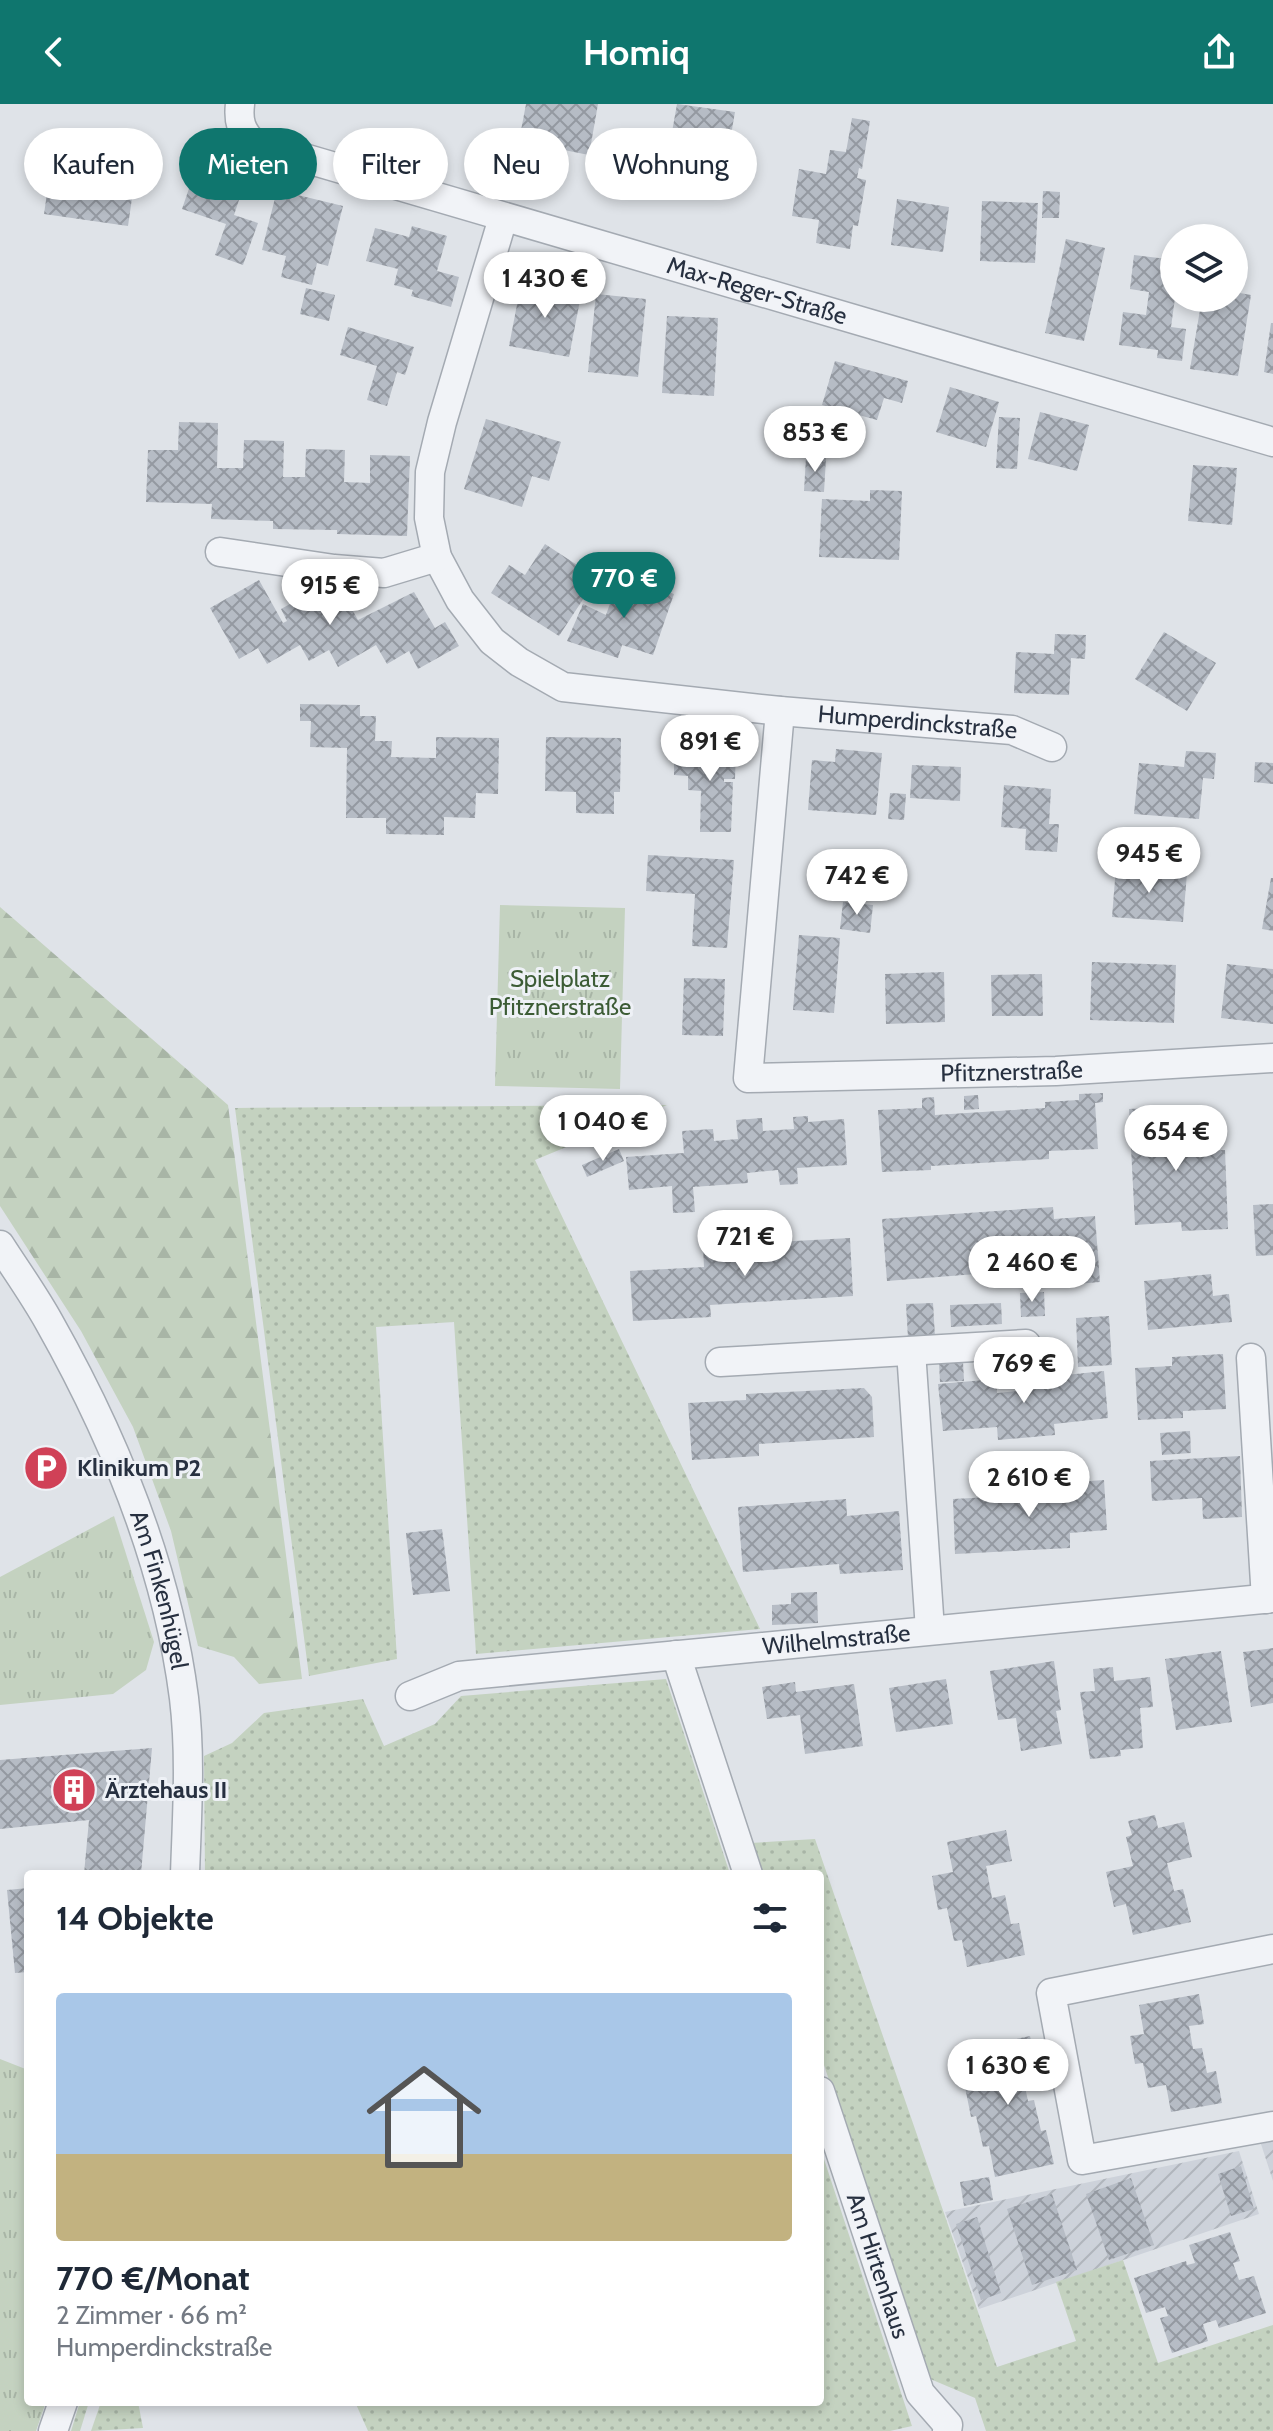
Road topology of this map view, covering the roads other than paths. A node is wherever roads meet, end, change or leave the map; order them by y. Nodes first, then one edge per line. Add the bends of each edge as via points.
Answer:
1 (240, 104) edge
2 (503, 218) junction
3 (1273, 442) edge
4 (220, 552) dead end
5 (437, 557) junction
6 (780, 711) junction
7 (1052, 747) dead end
8 (1273, 1058) edge
9 (0, 1245) edge
10 (1026, 1344) dead end
11 (911, 1351) junction
12 (1251, 1358) dead end
13 (720, 1362) dead end
14 (1270, 1598) edge
15 (930, 1630) junction
16 (676, 1655) junction
17 (410, 1696) dead end
18 (185, 1870) edge
19 (747, 1870) edge
20 (1273, 1949) edge
21 (824, 2103) edge
22 (1273, 2126) edge
23 (62, 2406) edge
24 (948, 2428) edge
25 (53, 2431) edge

1 - 2 street, Max-Reger-Straße via 238,119 253,143
2 - 3 street, Max-Reger-Straße
2 - 5 street, Humperdinckstraße via 430,472 429,518
4 - 5 street via 384,573
5 - 6 street, Humperdinckstraße via 460,600 492,641 563,687
6 - 7 street, Humperdinckstraße via 1012,730
6 - 8 street, Pfitznerstraße via 748,1078 1040,1071
9 - 18 street, Am Finkenhügel via 49,1321 95,1412 129,1488 160,1582 186,1722
10 - 11 street
11 - 13 street
11 - 15 street
12 - 14 street, Wilhelmstraße
14 - 15 street, Wilhelmstraße
15 - 16 street, Wilhelmstraße
16 - 17 street, Wilhelmstraße via 459,1676
16 - 19 street
20 - 22 street via 1051,1993 1082,2160
21 - 24 street, Am Hirtenhaus via 920,2393
23 - 25 street

